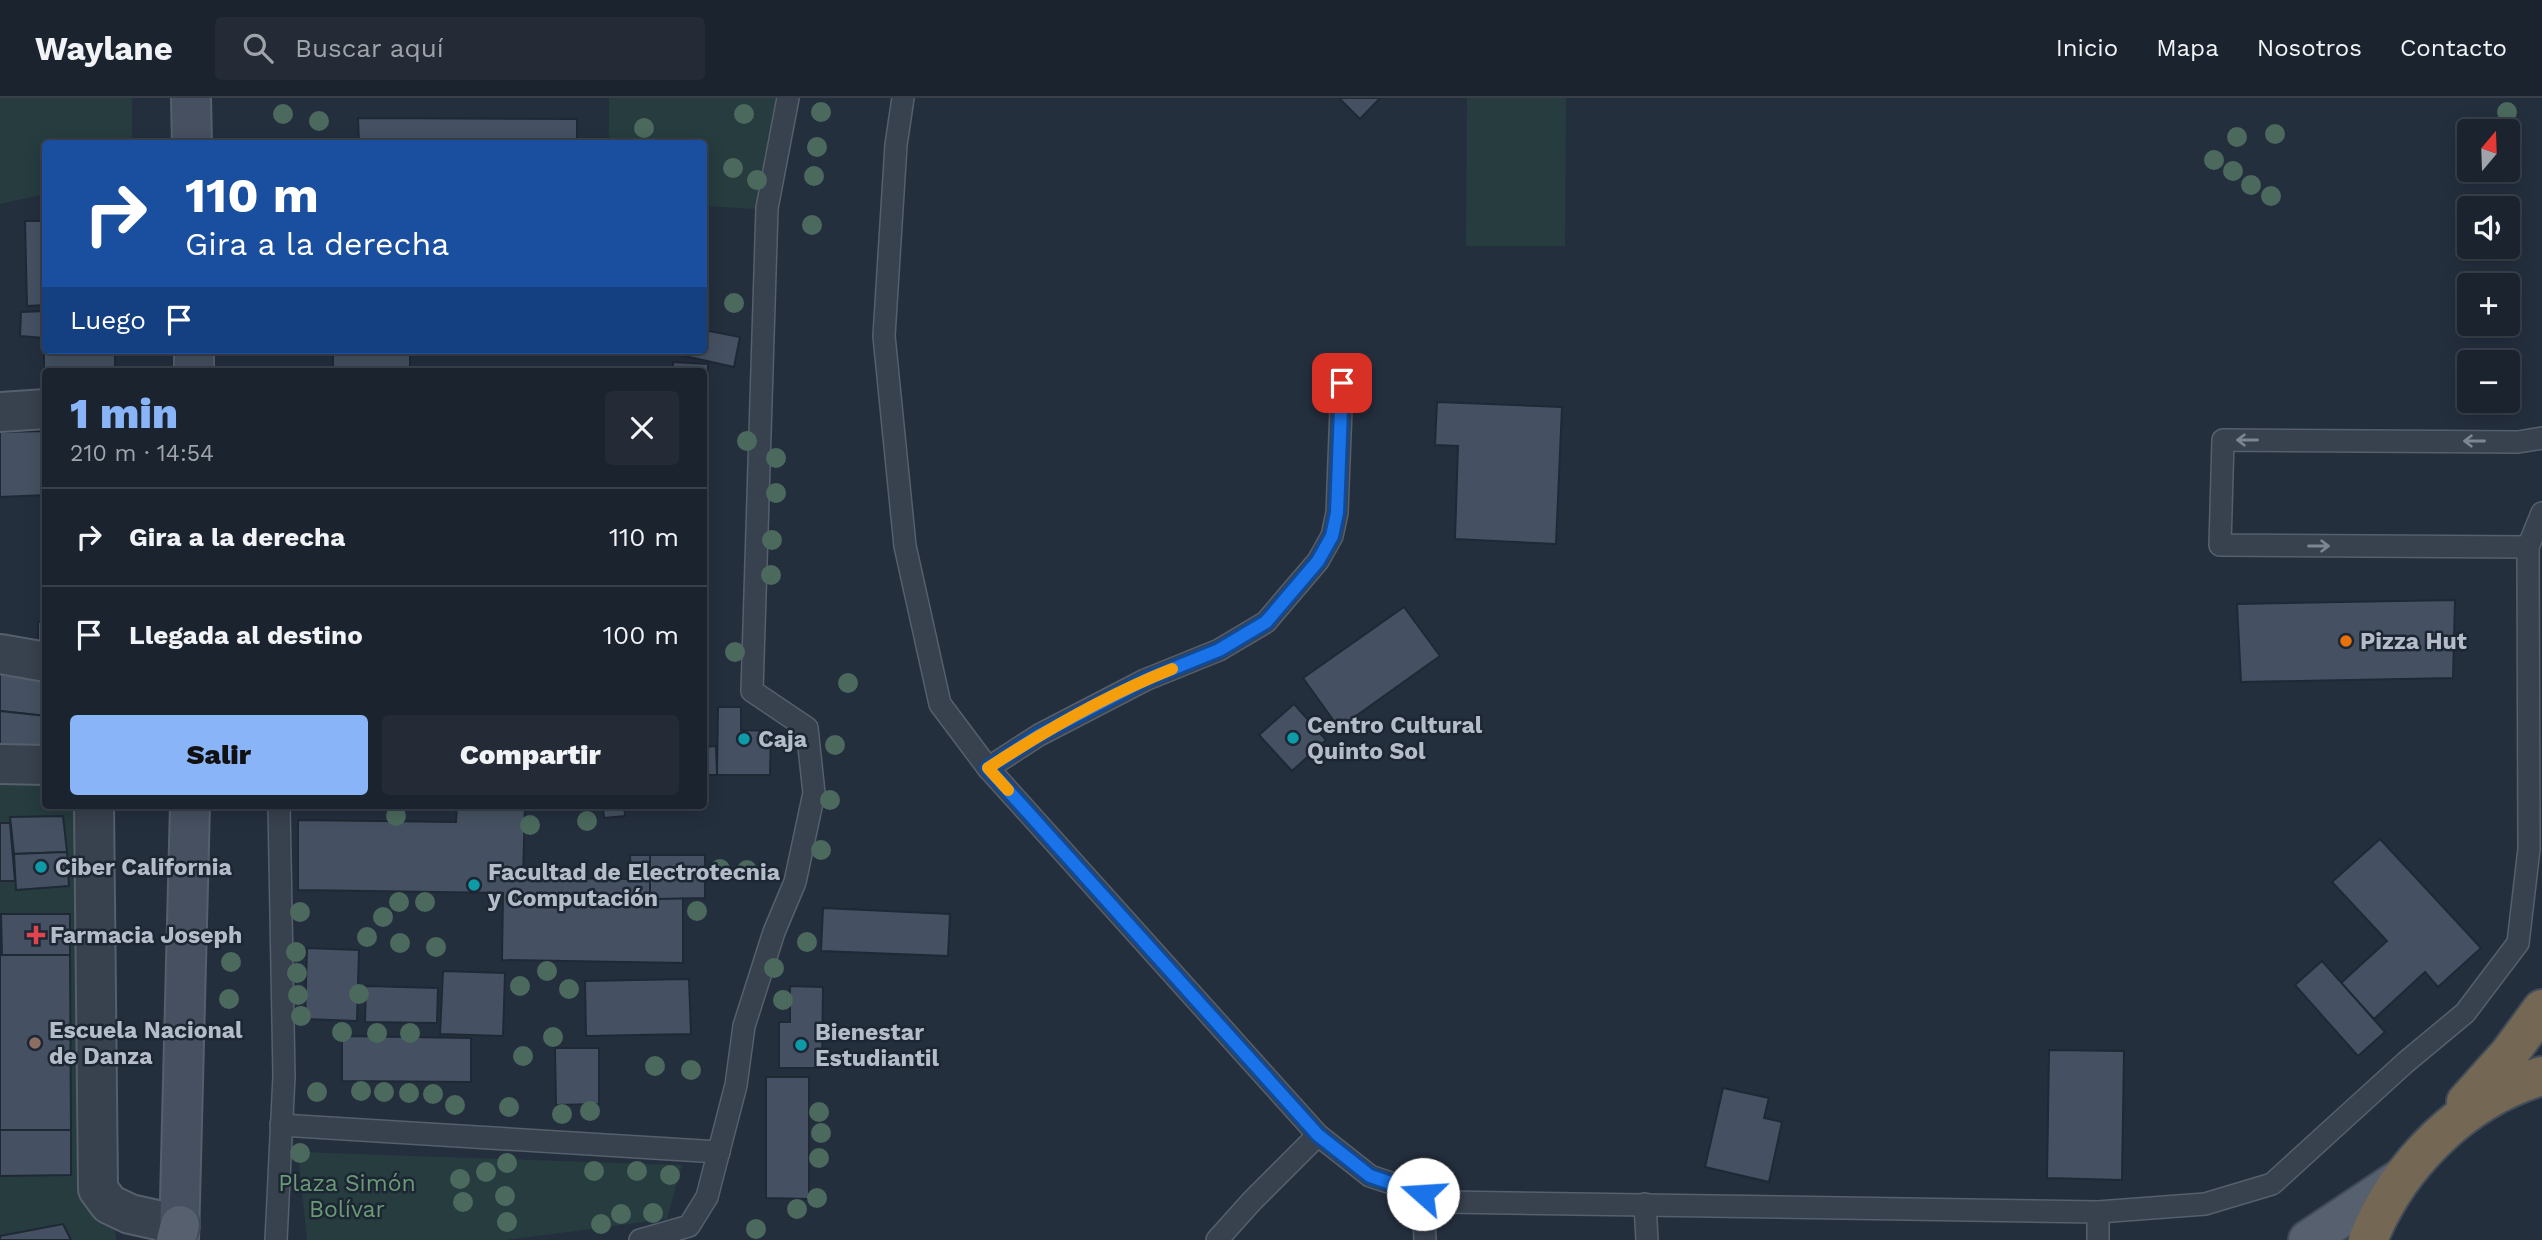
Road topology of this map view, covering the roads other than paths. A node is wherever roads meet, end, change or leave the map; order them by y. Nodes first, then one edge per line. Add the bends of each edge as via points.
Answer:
1 (191, 98) edge
2 (789, 98) edge
3 (903, 98) edge
4 (192, 140) edge
5 (1342, 383) dead end
6 (42, 409) edge
7 (0, 412) edge
8 (2542, 438) edge
9 (2542, 513) edge
10 (2528, 547) junction
11 (0, 654) edge
12 (42, 661) edge
13 (0, 764) edge
14 (42, 765) edge
15 (988, 768) junction
16 (94, 809) edge
17 (190, 809) edge
18 (279, 809) edge
19 (2536, 843) edge
20 (2542, 1009) edge
21 (2542, 1076) edge
22 (281, 1125) junction
23 (1318, 1135) junction
24 (719, 1152) junction
25 (2411, 1166) junction
26 (1423, 1194) junction
27 (1645, 1204) junction
28 (2098, 1213) junction
29 (179, 1236) edge
30 (276, 1240) edge
31 (640, 1240) edge
32 (1217, 1240) edge
33 (1425, 1240) edge
34 (1647, 1240) edge
35 (2098, 1240) edge
36 (2308, 1240) edge
37 (2368, 1240) edge

1 - 4 street
2 - 24 lane via 767,208 752,691 807,728 814,793 795,882 744,1026 736,1085
3 - 15 lane via 884,336 905,546 940,704
5 - 15 lane via 1332,536 1318,561 1266,622 1219,650 1145,680 1039,735
6 - 7 street
8 -> 10 lane via 2518,442 2223,440 2220,545
9 - 10 lane
10 - 19 lane
11 - 12 street
13 - 14 street
15 - 23 lane
16 - 29 street via 98,1189 109,1204
17 - 29 street
18 - 22 lane
19 - 28 lane via 2518,943 2465,1013 2272,1184 2205,1204
20 - 25 highway
21 - 25 highway via 2485,1101
22 - 24 lane
22 - 30 lane
23 - 26 lane via 1370,1176
23 - 32 lane
24 - 31 lane via 707,1197 689,1226
25 - 36 main road
25 - 37 highway
26 - 27 lane via 1447,1202
26 - 33 lane
27 - 28 lane
27 - 34 lane
28 - 35 lane

